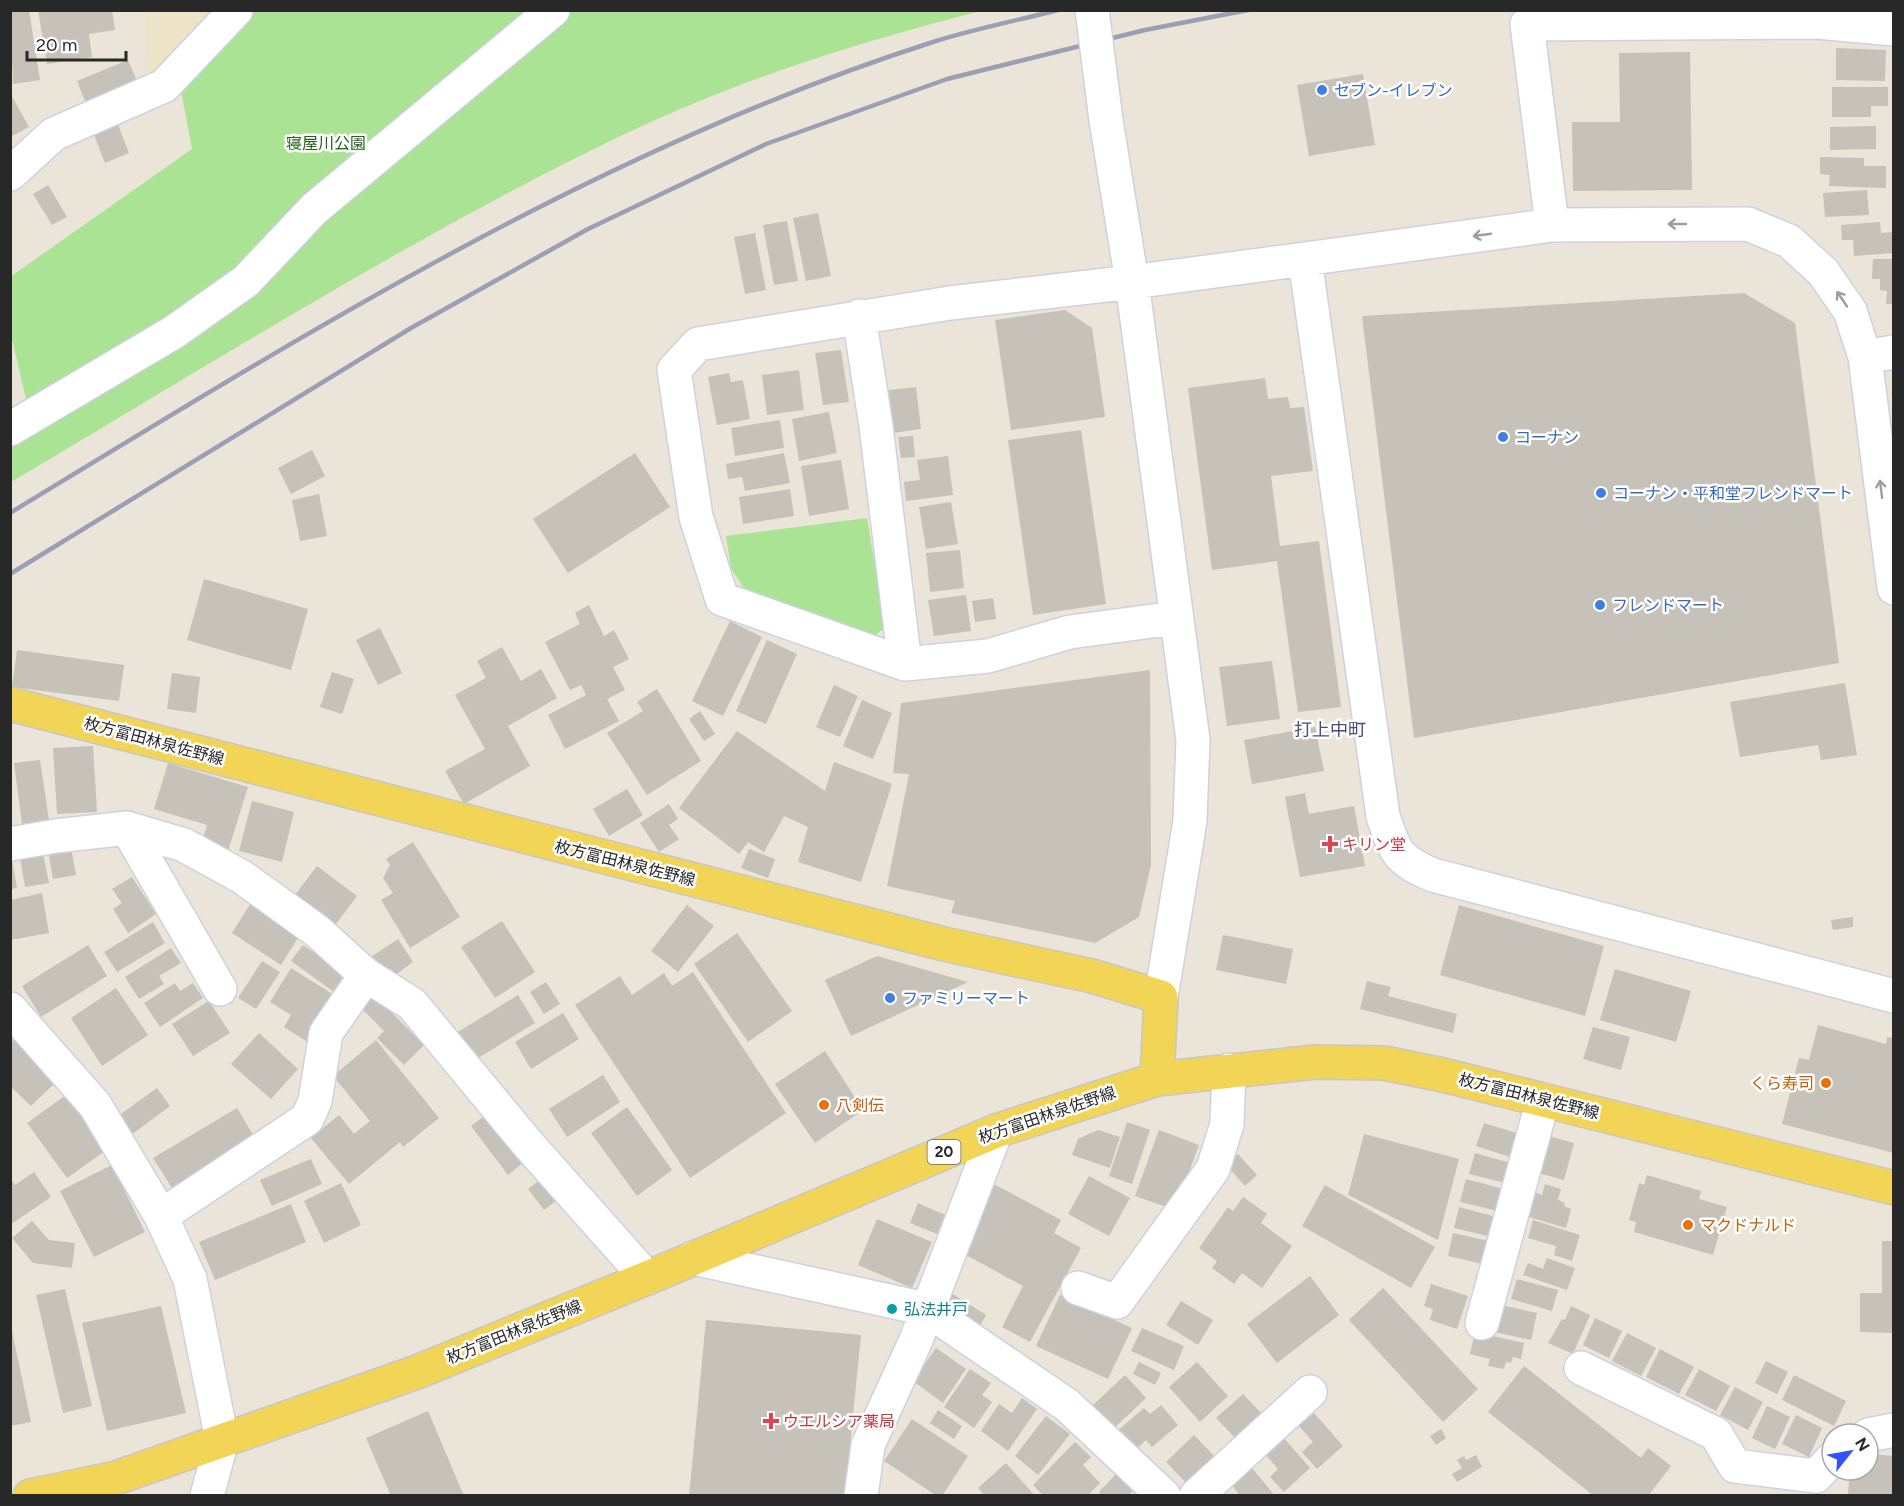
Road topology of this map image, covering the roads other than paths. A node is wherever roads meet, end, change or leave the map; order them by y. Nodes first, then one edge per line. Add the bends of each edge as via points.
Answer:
1 (236, 10) edge
2 (554, 10) edge
3 (1092, 10) edge
4 (1893, 29) edge
5 (10, 174) edge
6 (1552, 225) junction
7 (1305, 259) junction
8 (1132, 282) junction
9 (859, 316) junction
10 (1879, 354) edge
11 (10, 429) edge
12 (1893, 588) edge
13 (1175, 618) junction
14 (905, 664) junction
15 (10, 704) edge
16 (127, 828) junction
17 (10, 844) edge
18 (366, 975) junction
19 (220, 989) dead end
20 (1893, 996) edge
21 (1161, 997) junction
22 (10, 1009) edge
23 (1229, 1070) junction
24 (1157, 1079) junction
25 (1543, 1100) junction
26 (996, 1131) junction
27 (1893, 1188) edge
28 (161, 1216) junction
29 (693, 1258) junction
30 (647, 1278) junction
31 (1078, 1288) dead end
32 (926, 1309) junction
33 (1482, 1323) dead end
34 (1581, 1368) dead end
35 (1310, 1392) dead end
36 (222, 1440) junction
37 (1820, 1472) edge
38 (30, 1496) edge
39 (207, 1496) edge
40 (861, 1496) edge
41 (1164, 1496) edge
42 (1196, 1496) edge

1 - 5 street via 164,86 54,134
2 - 11 street via 314,209 246,281 174,332
3 - 8 street, bridge
4 - 6 street via 1817,22 1527,24
6 -> 7 street
10 -> 6 street via 1823,272 1789,241 1748,224
7 - 8 street
7 - 20 street via 1383,816 1391,842 1407,864 1433,875
8 - 9 street
8 - 13 street
9 - 14 street
9 - 14 street via 698,344 674,370 696,517 722,599
12 -> 10 street
13 - 14 street via 1070,632 988,656
13 - 21 street via 1192,740 1190,821
15 - 21 main road, 枚方富田林泉佐野線 via 932,941 1092,976
16 - 17 street
16 - 18 street via 184,845 242,877 317,931
16 - 19 street
18 - 28 street via 326,1033 315,1101 307,1119
18 - 30 street via 412,1004 528,1144
21 - 24 main road
22 - 28 street via 95,1105
23 - 24 main road, 枚方富田林泉佐野線 / 20
23 - 25 main road, 枚方富田林泉佐野線 / 20 via 1314,1062 1384,1063
23 - 31 street via 1227,1124 1213,1169 1117,1302
24 - 26 main road, 枚方富田林泉佐野線 / 20
25 - 27 main road, 枚方富田林泉佐野線 / 20
25 - 33 street
26 - 29 main road, 枚方富田林泉佐野線 / 20
26 - 32 street
28 - 36 street via 190,1279
29 - 30 main road, 枚方富田林泉佐野線 / 20
29 - 32 street
30 - 36 main road, 枚方富田林泉佐野線 / 20 via 417,1372
32 - 40 street via 868,1445
32 - 41 street via 1067,1405
34 - 37 street via 1716,1434 1735,1466 1816,1476
35 - 42 street
36 - 38 main road, 枚方富田林泉佐野線 / 20 via 116,1478
36 - 39 street

